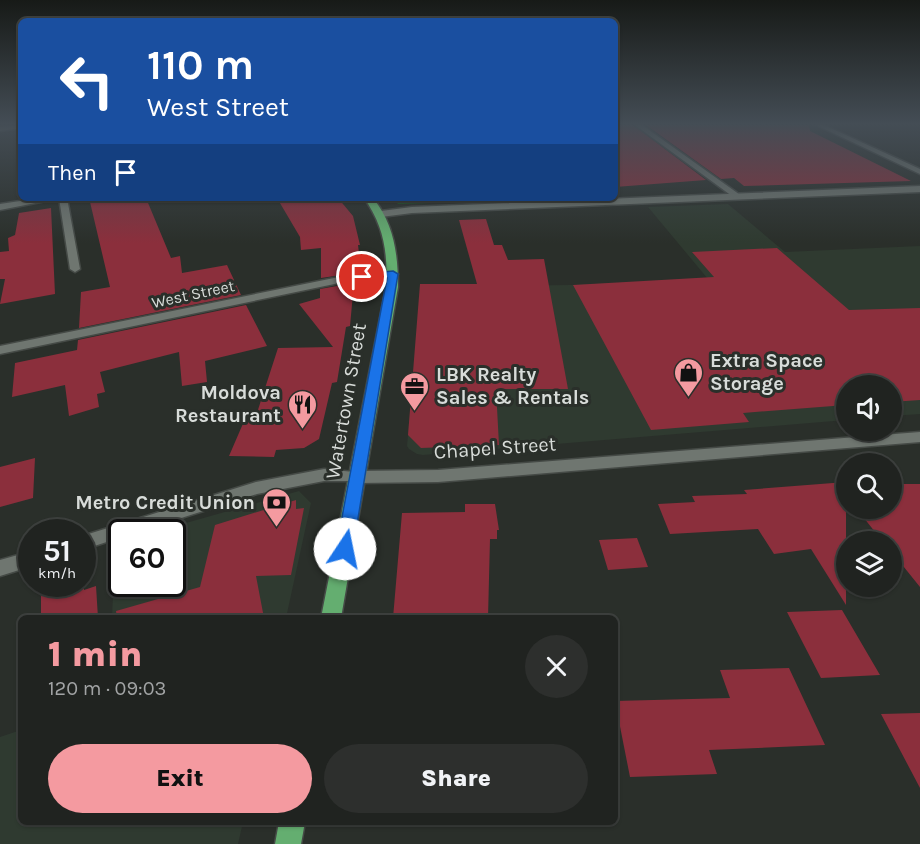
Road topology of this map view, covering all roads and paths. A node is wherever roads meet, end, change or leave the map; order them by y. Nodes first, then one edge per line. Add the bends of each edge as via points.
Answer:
1 (694, 164) edge
2 (904, 164) edge
3 (920, 172) edge
4 (920, 189) edge
5 (739, 196) junction
6 (38, 201) edge
7 (64, 201) edge
8 (370, 201) edge
9 (0, 207) edge
10 (381, 214) junction
11 (75, 269) dead end
12 (393, 274) junction
13 (0, 350) edge
14 (920, 437) edge
15 (358, 477) junction
16 (96, 539) edge
17 (18, 562) edge
18 (0, 568) edge
19 (332, 615) edge
20 (291, 825) edge
21 (288, 844) edge

1 - 5 street
2 - 3 street
4 - 5 street
5 - 10 street
6 - 9 street
7 - 11 street
8 - 10 main road, Watertown Street
10 - 12 main road, Watertown Street via 389,238
12 - 13 street, West Street via 344,279
12 - 15 main road, Watertown Street
14 - 15 street, Chapel Street via 438,476
15 - 16 street, Chapel Street via 324,475 256,489
15 - 19 main road, Watertown Street
17 - 18 street
20 - 21 main road

